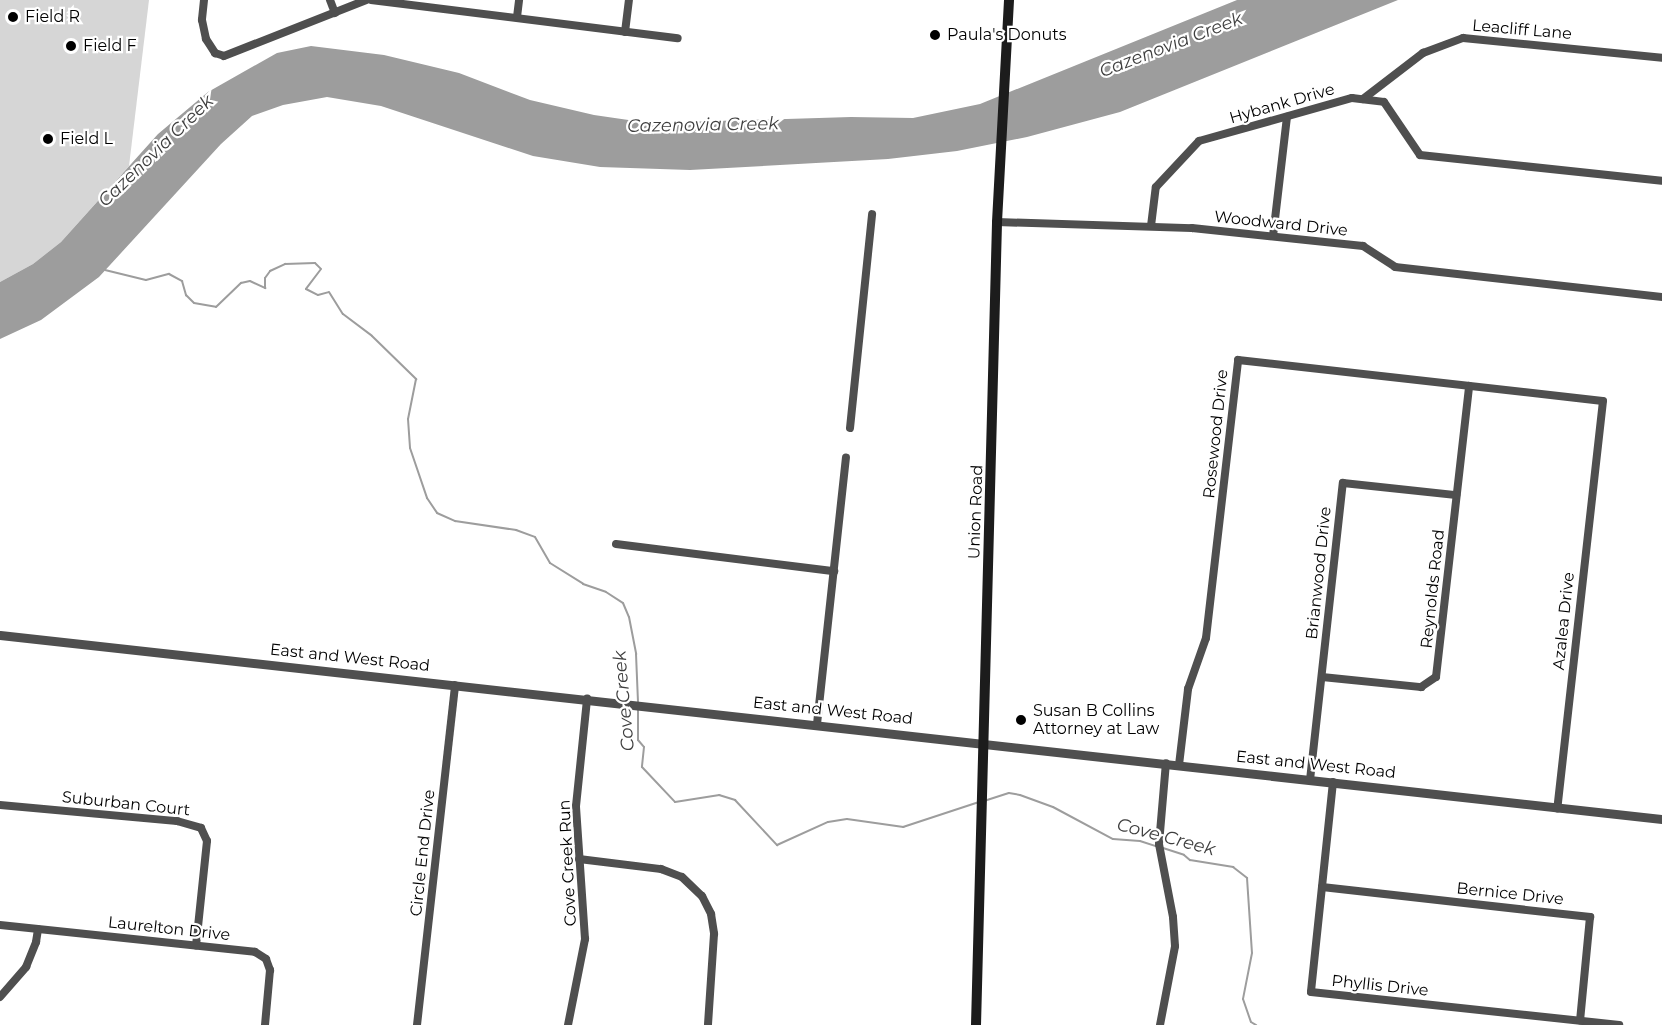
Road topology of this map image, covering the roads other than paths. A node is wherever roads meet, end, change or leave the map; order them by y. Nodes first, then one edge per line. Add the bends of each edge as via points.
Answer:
1 (204, 0) edge
2 (330, 0) edge
3 (366, 0) edge
4 (371, 0) edge
5 (519, 0) edge
6 (629, 0) edge
7 (1009, 0) edge
8 (415, 3) edge
9 (335, 13) junction
10 (517, 17) junction
11 (625, 32) junction
12 (678, 38) dead end
13 (1662, 58) edge
14 (1363, 99) junction
15 (1287, 117) junction
16 (1662, 181) edge
17 (872, 214) dead end
18 (997, 222) junction
19 (1151, 226) junction
20 (1273, 236) junction
21 (1662, 297) edge
22 (1469, 386) junction
23 (850, 428) dead end
24 (1599, 437) joint
25 (846, 458) dead end
26 (1456, 495) junction
27 (616, 544) dead end
28 (834, 572) junction
29 (0, 635) edge
30 (1322, 677) junction
31 (455, 685) junction
32 (587, 699) junction
33 (817, 724) junction
34 (983, 743) junction
35 (1166, 763) junction
36 (1179, 765) junction
37 (1310, 780) junction
38 (1333, 782) junction
39 (0, 806) edge
40 (1557, 808) junction
41 (1662, 819) edge
42 (579, 859) junction
43 (1322, 887) junction
44 (0, 925) edge
45 (38, 929) junction
46 (196, 945) junction
47 (0, 997) edge
48 (1580, 1021) junction
49 (265, 1025) edge
50 (417, 1025) edge
51 (568, 1025) edge
52 (708, 1025) edge
53 (976, 1025) edge
54 (1160, 1025) edge
55 (1619, 1025) edge

1 - 9 street via 203,30 211,49 229,56
2 - 9 street
3 - 9 street
4 - 8 street
5 - 10 street
6 - 11 street
7 - 18 main road, Union Road
8 - 10 street
10 - 11 street
11 - 12 street
13 - 14 street, Leacliff Lane via 1463,39 1423,53
14 - 15 street, Hybank Drive via 1352,98
14 - 16 street, Hybank Drive via 1384,102 1420,154
15 - 19 street, Hybank Drive via 1199,141 1156,187
15 - 20 street
17 - 23 street
18 - 19 street, Woodward Drive
18 - 34 main road, Union Road
19 - 20 street, Woodward Drive
20 - 21 street, Woodward Drive via 1363,246 1395,267
22 - 24 street, Rosewood Drive via 1602,401
22 - 26 street, Reynolds Road
22 - 36 street, Rosewood Drive via 1238,360 1206,638 1188,689
24 - 40 street, Azalea Drive
25 - 28 street
26 - 30 street, Reynolds Road via 1436,677 1421,687
26 - 30 street, Brianwood Drive via 1342,483
27 - 28 street
28 - 33 street
29 - 31 street, East and West Road
30 - 37 street, Brianwood Drive
31 - 32 street, East and West Road
31 - 50 street, Circle End Drive
32 - 33 street, East and West Road
32 - 42 street, Cove Creek Run via 577,788
33 - 34 street, East and West Road
34 - 35 street, East and West Road
34 - 53 main road, Union Road
35 - 36 street, East and West Road
35 - 54 street via 1159,844 1175,946
36 - 37 street, East and West Road
37 - 38 street, East and West Road
38 - 40 street, East and West Road
38 - 43 street, Phyllis Drive
39 - 46 street, Suburban Court via 177,821 201,828 207,841
40 - 41 street, East and West Road
42 - 51 street, Cove Creek Run via 585,939
42 - 52 street via 661,869 682,878 702,896 711,914 714,934
43 - 48 street, Bernice Drive via 1590,917
43 - 48 street, Phyllis Drive via 1311,992
44 - 45 street, Laurelton Drive
45 - 46 street, Laurelton Drive
45 - 47 street via 26,967
46 - 49 street, Laurelton Drive via 255,952 266,959 270,974
48 - 55 street, Phyllis Drive

